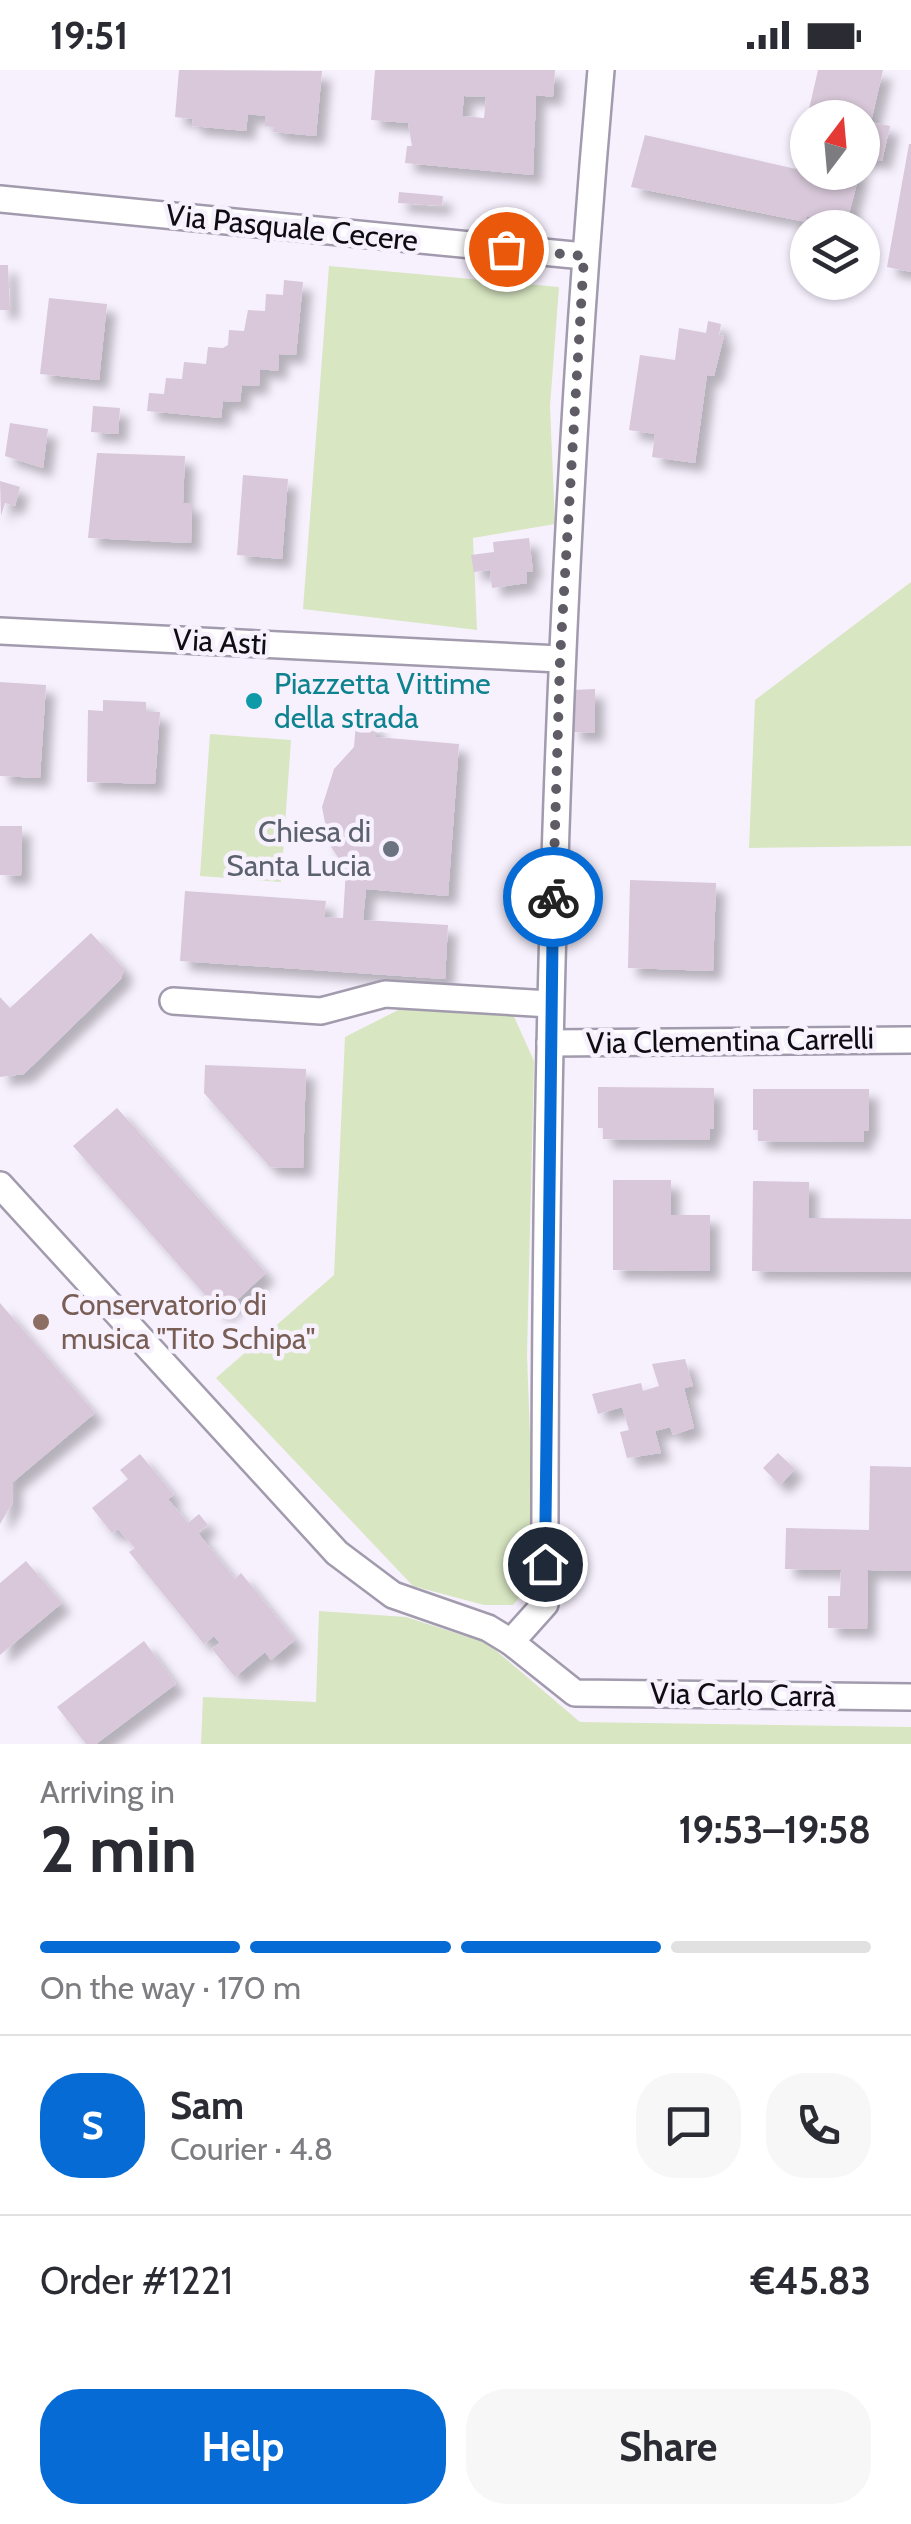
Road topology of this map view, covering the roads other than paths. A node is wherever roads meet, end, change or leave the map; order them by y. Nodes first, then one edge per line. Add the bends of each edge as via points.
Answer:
1 (600, 70) edge
2 (0, 198) edge
3 (584, 256) junction
4 (0, 631) edge
5 (560, 659) junction
6 (173, 1001) dead end
7 (550, 1004) junction
8 (911, 1040) edge
9 (550, 1043) junction
10 (1, 1188) edge
11 (512, 1642) junction
12 (911, 1697) edge

1 - 3 street
2 - 3 street, Via Pasquale Cecere
3 - 5 street
4 - 5 street, Via Asti
5 - 7 street
6 - 7 street via 321,1010 385,994
7 - 9 street
8 - 9 street, Via Clementina Carrelli
9 - 11 street via 545,1604
10 - 11 street via 337,1553 393,1595
11 - 12 street, Via Carlo Carrà via 575,1693

